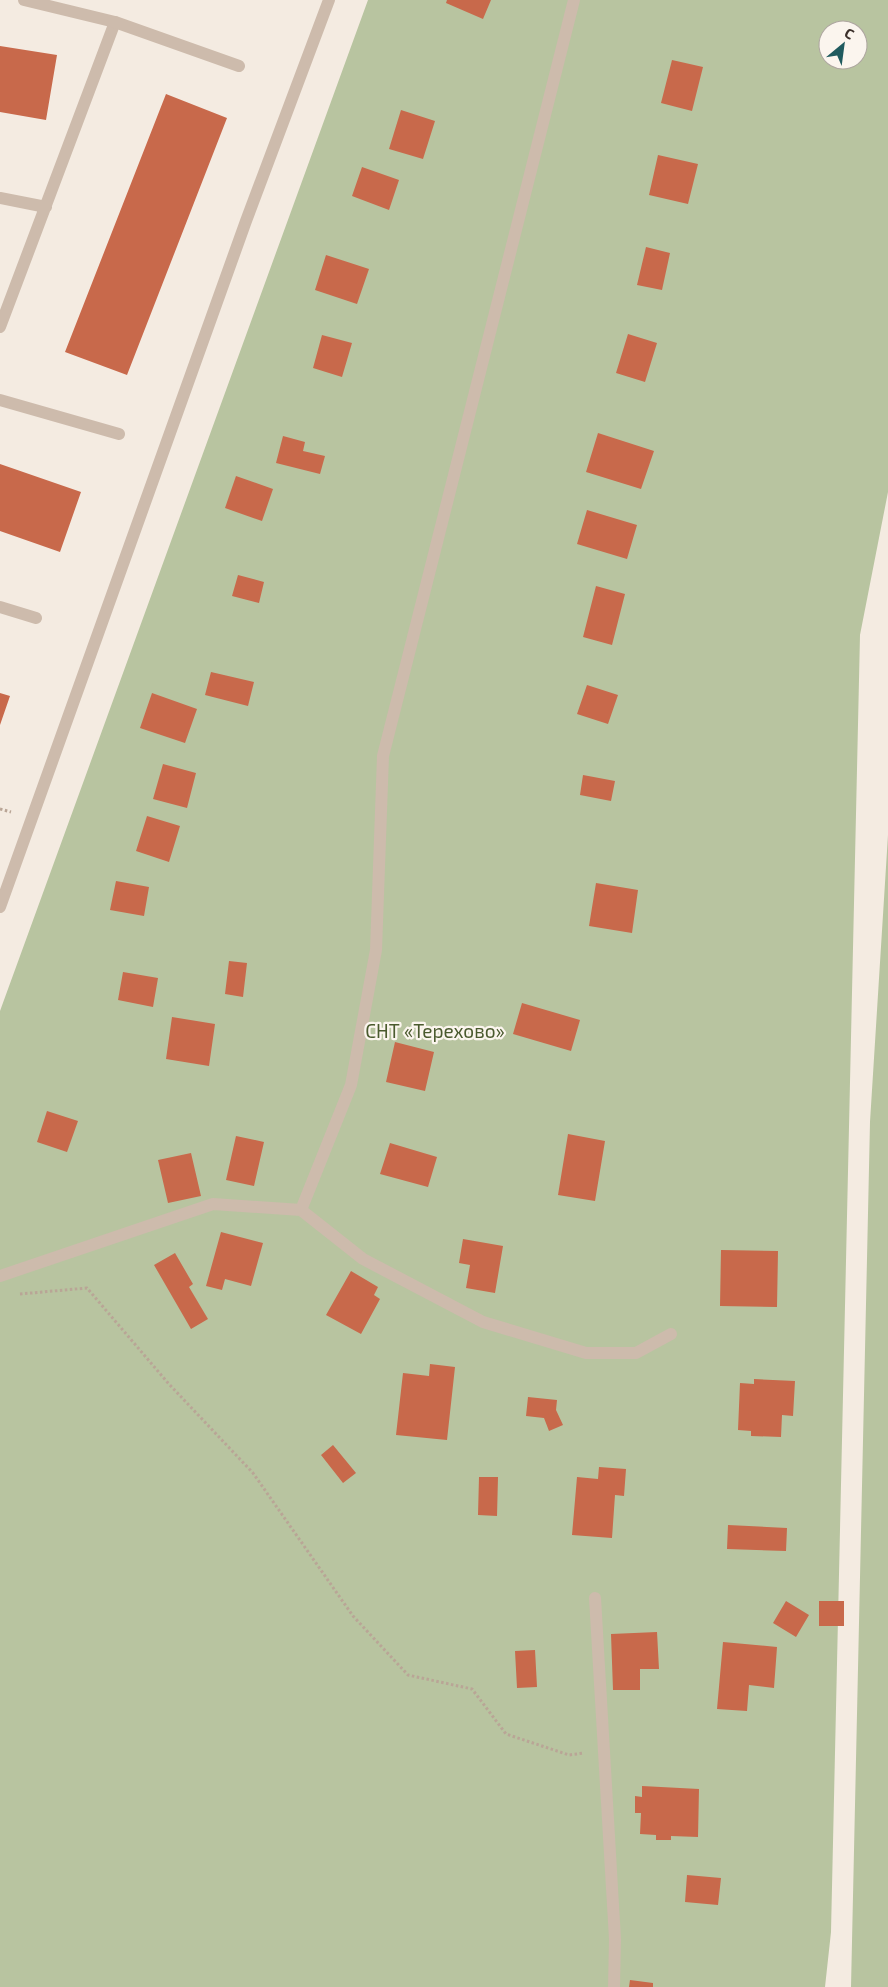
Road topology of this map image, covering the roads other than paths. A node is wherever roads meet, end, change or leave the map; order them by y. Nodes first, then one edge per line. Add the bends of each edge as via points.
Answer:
1 (24, 0) edge
2 (329, 0) edge
3 (574, 0) edge
4 (115, 22) junction
5 (239, 66) dead end
6 (0, 198) edge
7 (46, 207) junction
8 (0, 327) edge
9 (0, 400) edge
10 (119, 434) dead end
11 (0, 607) edge
12 (36, 618) dead end
13 (0, 907) edge
14 (301, 1210) junction
15 (0, 1276) edge
16 (671, 1334) dead end
17 (595, 1598) dead end
18 (614, 1987) edge

1 - 4 street
2 - 13 street via 246,221
3 - 14 street via 383,756 376,950 352,1085
4 - 5 street
4 - 7 street
6 - 7 street
7 - 8 street
9 - 10 street
11 - 12 street
14 - 15 street via 213,1204
14 - 16 street via 363,1259 483,1322 586,1353 636,1353
17 - 18 street via 615,1939

